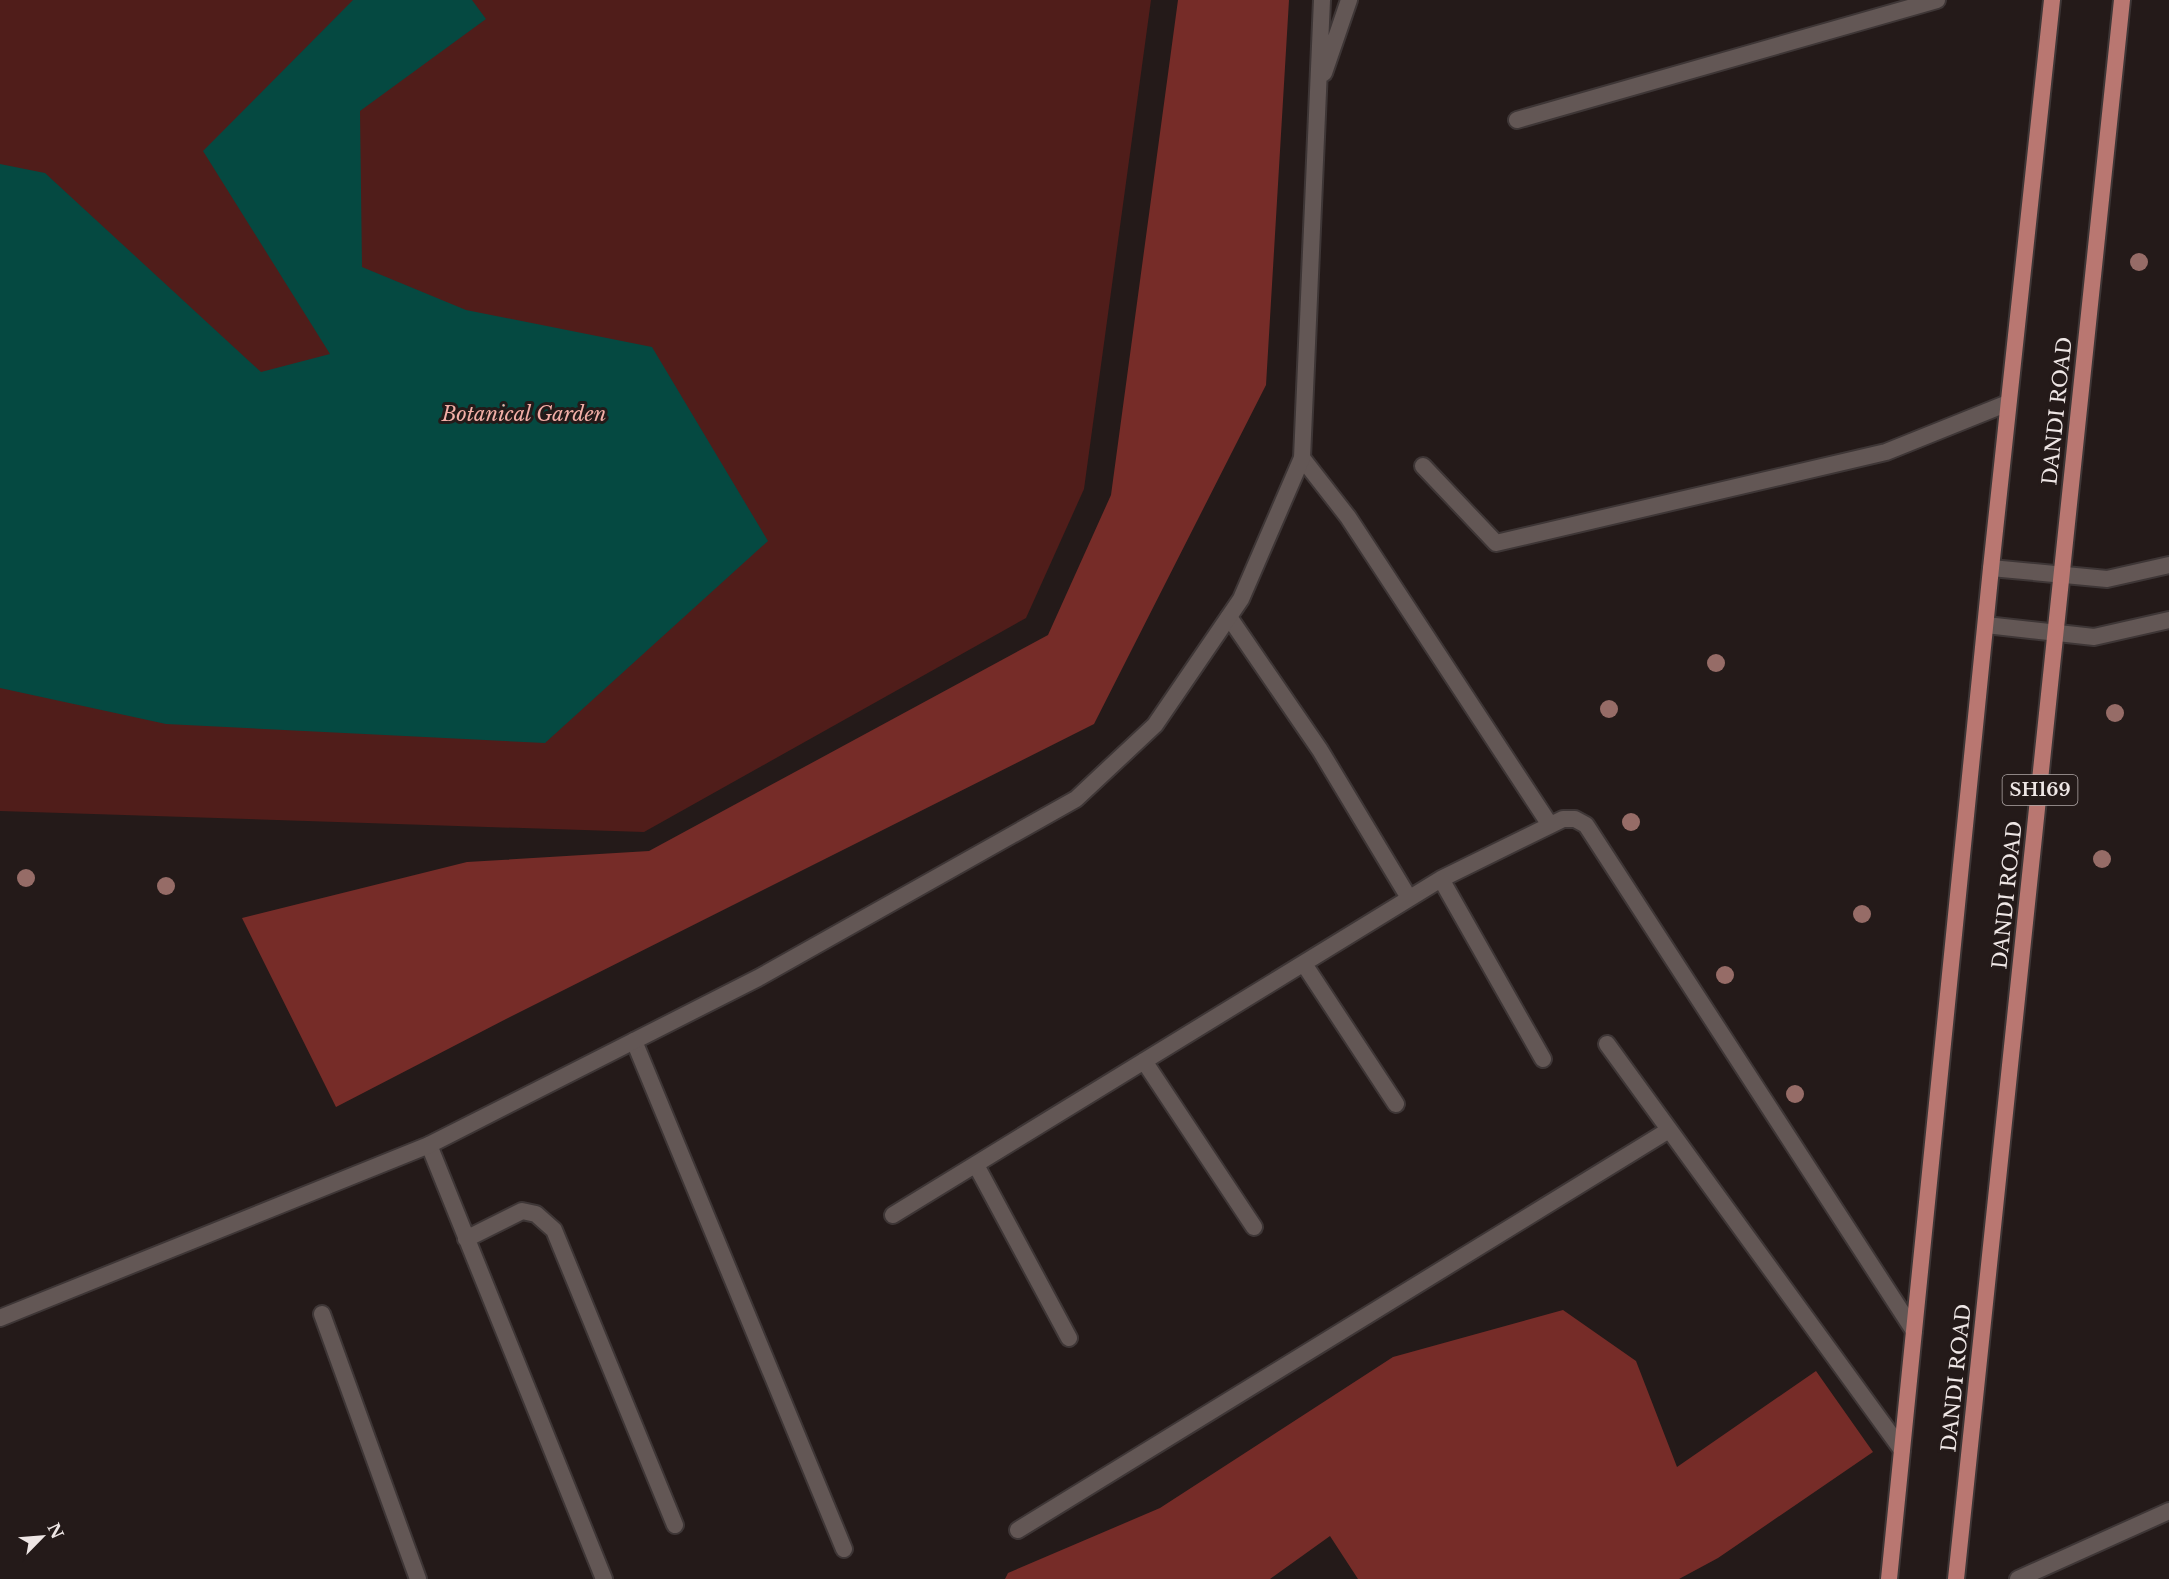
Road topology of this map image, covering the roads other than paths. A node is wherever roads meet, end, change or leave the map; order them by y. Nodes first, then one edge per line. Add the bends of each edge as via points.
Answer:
1 (1322, 0) edge
2 (1349, 0) edge
3 (1937, 0) edge
4 (2052, 0) edge
5 (2122, 0) edge
6 (1318, 91) junction
7 (1516, 120) dead end
8 (2008, 403) junction
9 (1302, 458) junction
10 (1423, 466) dead end
11 (2169, 565) edge
12 (1991, 568) junction
13 (2060, 575) junction
14 (1229, 617) junction
15 (2169, 620) edge
16 (1986, 625) junction
17 (2056, 633) junction
18 (1550, 825) junction
19 (1441, 879) junction
20 (1409, 898) junction
21 (1304, 964) junction
22 (634, 1041) junction
23 (1607, 1044) dead end
24 (1543, 1059) dead end
25 (1144, 1061) junction
26 (1396, 1104) dead end
27 (1669, 1130) junction
28 (429, 1145) junction
29 (976, 1165) junction
30 (893, 1215) dead end
31 (1254, 1227) dead end
32 (466, 1239) junction
33 (322, 1314) dead end
34 (0, 1318) edge
35 (1914, 1331) junction
36 (1069, 1338) dead end
37 (1902, 1450) junction
38 (2169, 1512) edge
39 (675, 1525) dead end
40 (1018, 1530) dead end
41 (844, 1549) dead end
42 (418, 1579) edge
43 (604, 1579) edge
44 (1889, 1579) edge
45 (1956, 1579) edge
46 (2018, 1579) edge

1 - 6 street
2 - 6 street
3 - 7 street
4 - 8 main road
5 - 13 main road, DANDI ROAD / SH169
6 - 9 street
8 - 10 street via 1886,452 1496,543
8 - 12 main road
9 - 14 street via 1241,599
9 - 18 street via 1348,517
11 - 13 street via 2107,579
12 - 13 street
12 - 16 main road
13 - 17 main road, DANDI ROAD / SH169
14 - 20 street via 1320,750
14 - 22 street via 1155,725 1076,799 758,978
15 - 17 street via 2094,637
16 - 17 street
16 - 35 main road
17 - 45 main road, DANDI ROAD / SH169
18 - 19 street
18 - 35 street via 1563,819 1575,819 1586,825
19 - 20 street
19 - 24 street
20 - 21 street
21 - 25 street
21 - 26 street
22 - 28 street
22 - 41 street
23 - 27 street
25 - 29 street
25 - 31 street
27 - 37 street
27 - 40 street
28 - 32 street
28 - 34 street
29 - 30 street
29 - 36 street
32 - 39 street via 522,1211 536,1214 554,1230
32 - 43 street
33 - 42 street
35 - 37 main road
37 - 44 main road
38 - 46 street

